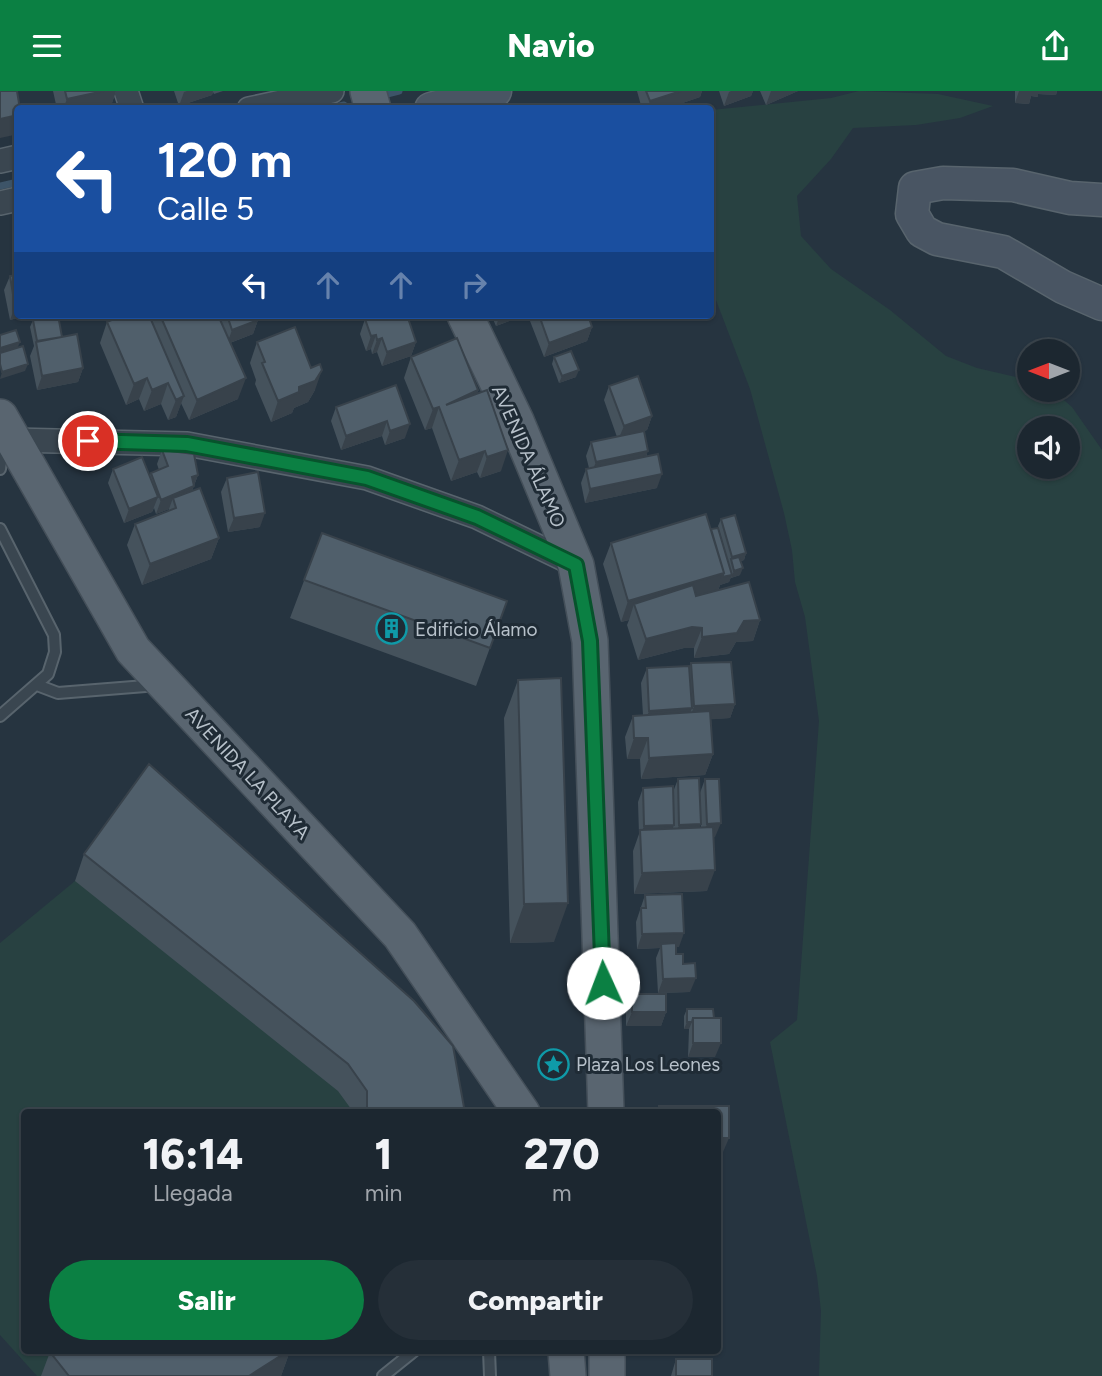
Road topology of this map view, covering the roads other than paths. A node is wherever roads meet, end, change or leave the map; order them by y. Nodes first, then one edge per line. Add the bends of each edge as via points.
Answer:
1 (332, 91) edge
2 (495, 91) edge
3 (267, 105) edge
4 (445, 105) edge
5 (1102, 199) edge
6 (1102, 304) edge
7 (467, 319) edge
8 (4, 438) edge
9 (0, 529) edge
10 (576, 565) junction
11 (37, 684) junction
12 (165, 684) junction
13 (0, 716) edge
14 (606, 1108) edge
15 (519, 1109) edge
16 (410, 1354) edge
17 (489, 1354) edge
18 (566, 1354) edge
19 (607, 1354) edge
20 (383, 1376) edge
21 (490, 1376) edge
22 (568, 1376) edge
23 (607, 1376) edge

1 - 3 street
2 - 4 main road
5 - 6 main road via 1070,198 1013,185 943,183 915,188 912,214 922,231 937,239 1003,252
7 - 10 main road, AVENIDA ÁLAMO via 516,421
8 - 10 street via 187,444 367,478 477,517
8 - 12 main road, AVENIDA LA PLAYA via 133,650
9 - 11 lane via 54,635 55,652 48,674
10 - 14 main road, AVENIDA ÁLAMO via 590,641
11 - 12 lane via 58,693
11 - 13 lane
12 - 15 main road, AVENIDA LA PLAYA via 400,935
16 - 20 lane
17 - 21 lane
18 - 22 main road
19 - 23 main road

